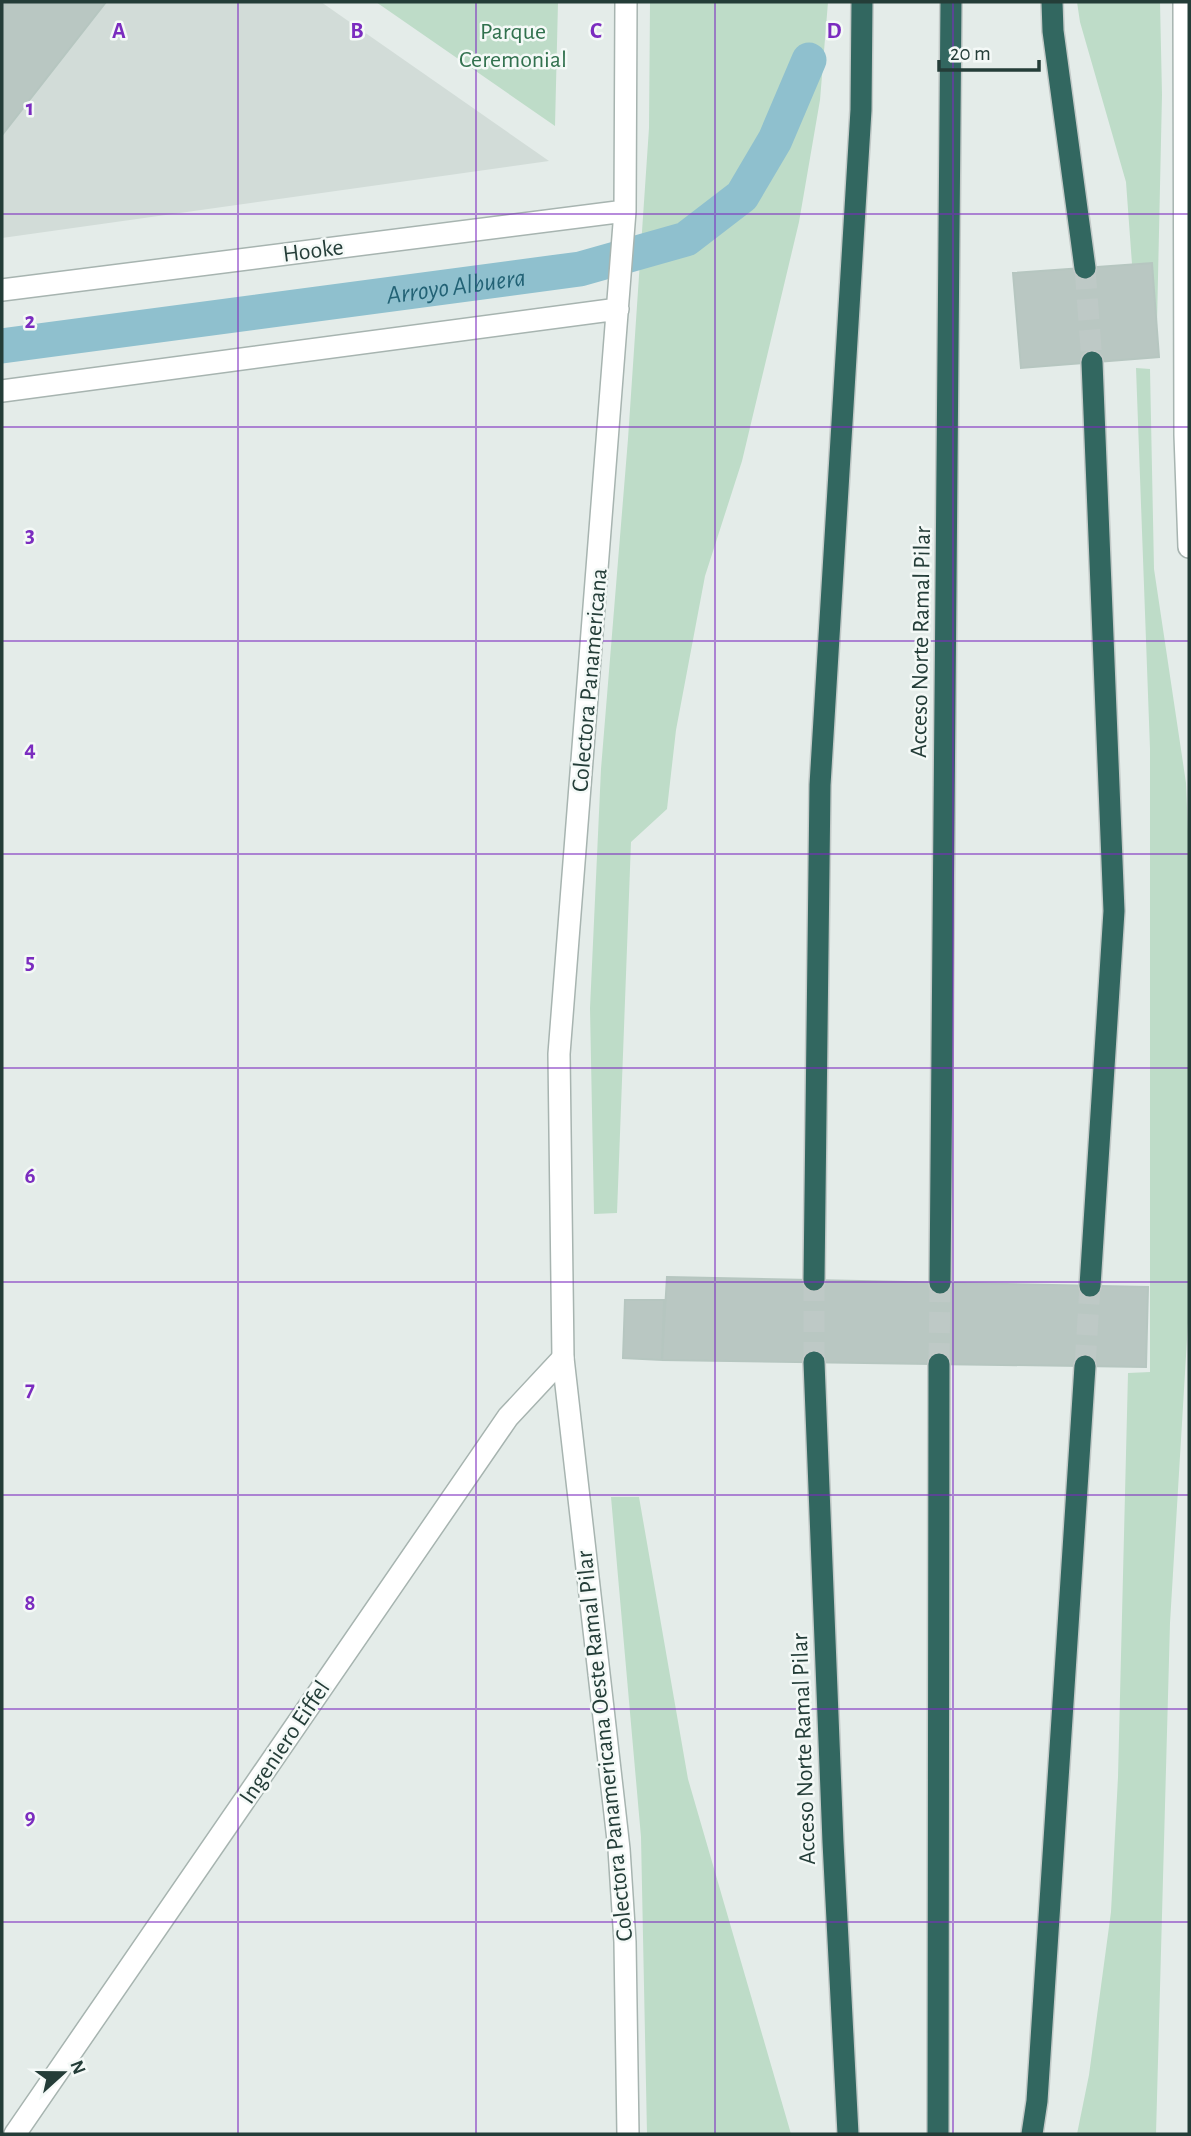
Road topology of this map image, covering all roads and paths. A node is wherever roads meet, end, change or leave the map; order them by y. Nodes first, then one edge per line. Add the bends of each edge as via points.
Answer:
1 (626, 2) edge
2 (862, 2) edge
3 (951, 2) edge
4 (1045, 2) edge
5 (1052, 2) edge
6 (1184, 2) edge
7 (1053, 31) junction
8 (625, 214) junction
9 (1085, 268) tunnel mouth
10 (2, 290) edge
11 (618, 303) junction
12 (1092, 362) tunnel mouth
13 (2, 391) edge
14 (1189, 547) edge
15 (814, 1280) tunnel mouth
16 (940, 1283) tunnel mouth
17 (1090, 1286) tunnel mouth
18 (563, 1358) junction
19 (814, 1362) tunnel mouth
20 (939, 1364) tunnel mouth
21 (1085, 1366) tunnel mouth
22 (15, 2134) edge
23 (628, 2134) edge
24 (848, 2134) edge
25 (938, 2134) edge
26 (1032, 2134) edge

1 - 8 street, Colectora Panamericana
2 - 15 highway via 861,110 820,785
3 - 16 highway, Acceso Norte Ramal Pilar
4 - 7 highway
5 - 7 highway
6 - 14 street
7 - 9 highway
8 - 10 street, Hooke
8 - 11 street, Colectora Panamericana
11 - 13 street
11 - 18 street, Colectora Panamericana via 559,1054
12 - 17 highway via 1114,911
18 - 22 street, Ingeniero Eiffel via 508,1417
18 - 23 street, Colectora Panamericana Oeste Ramal Pilar via 619,1849
19 - 24 highway, Acceso Norte Ramal Pilar
20 - 25 highway
21 - 26 highway

